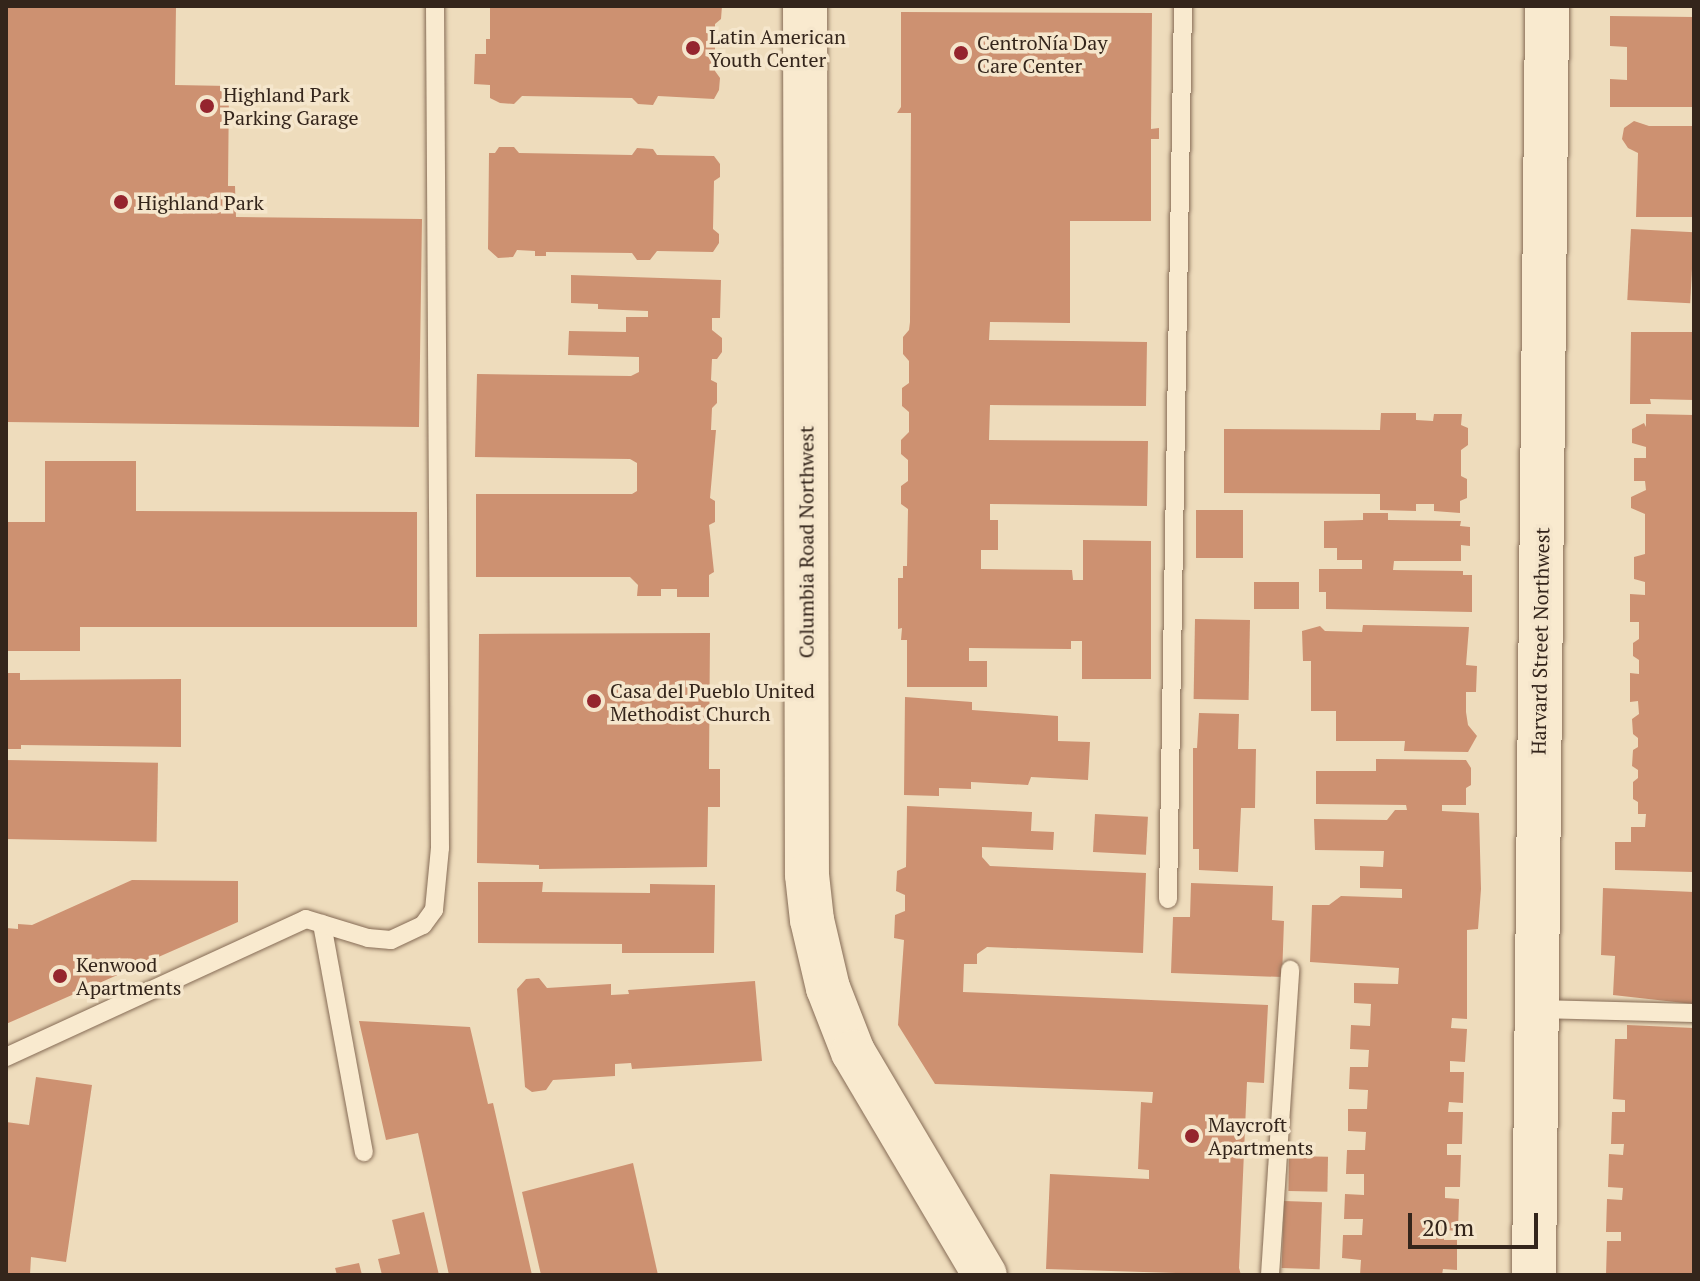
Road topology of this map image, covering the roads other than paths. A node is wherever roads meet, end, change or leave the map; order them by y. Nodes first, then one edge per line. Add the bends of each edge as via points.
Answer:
1 (435, 6) edge
2 (805, 6) edge
3 (1183, 6) edge
4 (1547, 6) edge
5 (1168, 899) dead end
6 (322, 924) junction
7 (1290, 970) dead end
8 (1537, 1009) junction
9 (1694, 1013) edge
10 (6, 1057) edge
11 (364, 1152) dead end
12 (985, 1275) edge
13 (1270, 1275) edge
14 (1534, 1275) edge

1 - 6 lane via 438,890 434,910 423,925 391,940
2 - 12 main road, Columbia Road Northwest via 807,875 812,920 828,988 853,1052
3 - 5 lane
4 - 8 main road, Harvard Street Northwest
6 - 10 lane via 306,919
6 - 11 lane
7 - 13 lane
8 - 9 lane
8 - 14 main road, Harvard Street Northwest

